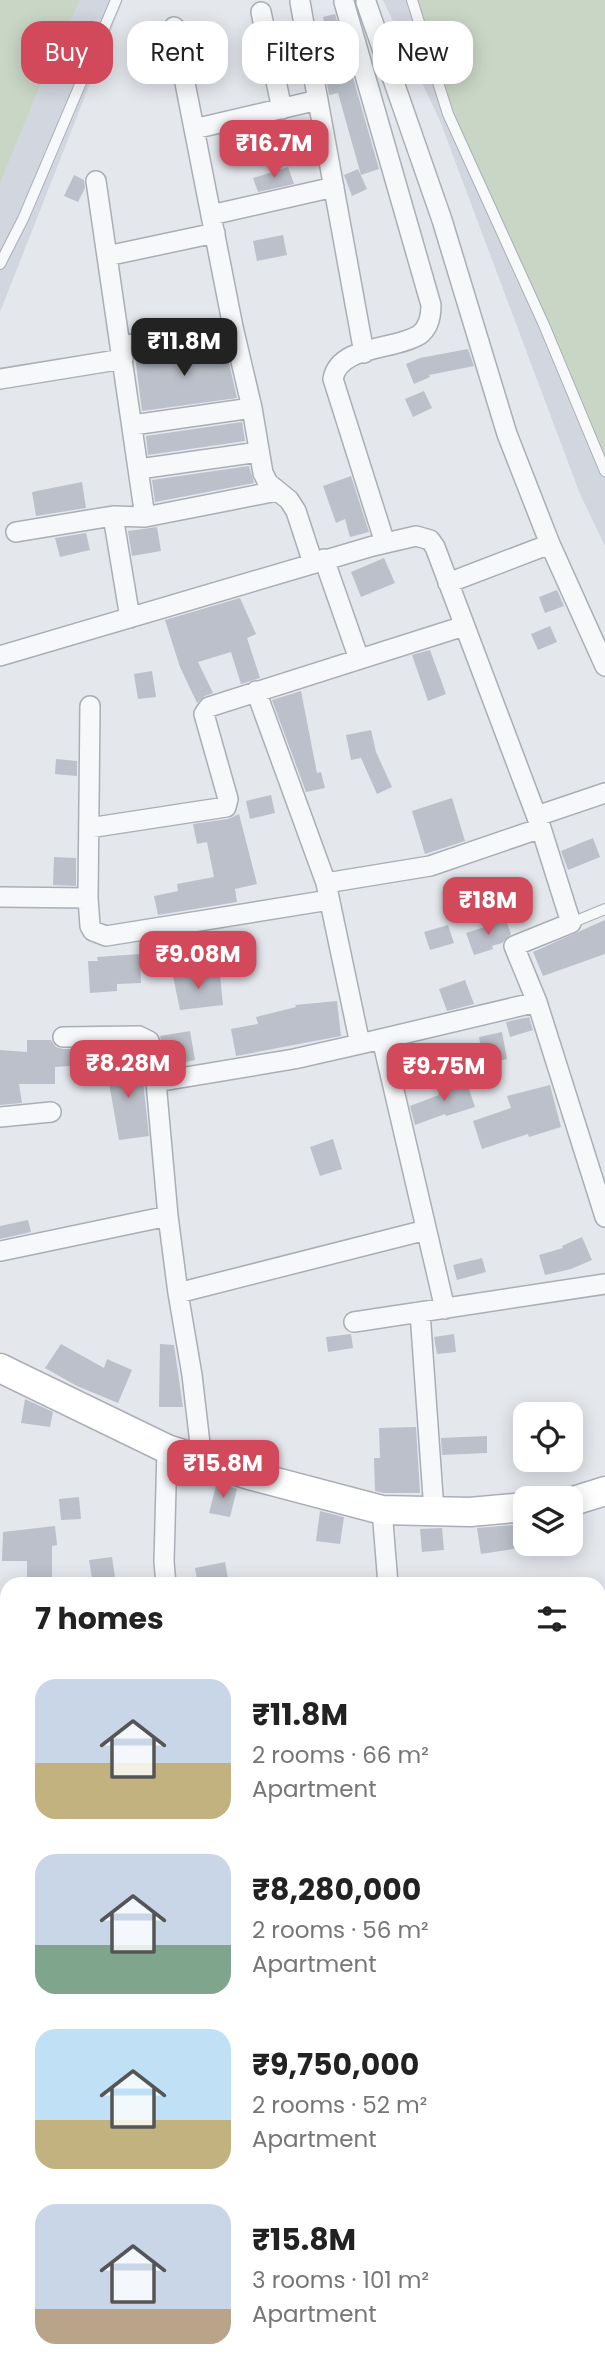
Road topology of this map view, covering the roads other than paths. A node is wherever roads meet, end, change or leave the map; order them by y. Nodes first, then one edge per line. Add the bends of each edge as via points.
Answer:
1 (116, 0) edge
2 (412, 0) edge
3 (299, 2) edge
4 (344, 2) dead end
5 (366, 2) edge
6 (261, 12) dead end
7 (185, 84) edge
8 (317, 100) junction
9 (282, 108) junction
10 (194, 129) junction
11 (96, 181) dead end
12 (334, 187) junction
13 (213, 224) junction
14 (107, 256) junction
15 (0, 264) edge
16 (233, 327) junction
17 (364, 352) junction
18 (122, 353) junction
19 (0, 379) edge
20 (252, 408) junction
21 (133, 425) junction
22 (258, 452) junction
23 (139, 470) junction
24 (605, 471) edge
25 (277, 491) junction
26 (113, 516) junction
27 (145, 517) junction
28 (16, 532) dead end
29 (385, 543) junction
30 (550, 544) junction
31 (319, 561) junction
32 (448, 583) junction
33 (130, 618) junction
34 (464, 626) junction
35 (0, 656) edge
36 (359, 659) junction
37 (605, 666) edge
38 (256, 691) junction
39 (90, 706) dead end
40 (605, 793) edge
41 (539, 822) junction
42 (89, 828) junction
43 (327, 892) junction
44 (0, 897) edge
45 (88, 898) junction
46 (605, 909) edge
47 (571, 923) junction
48 (537, 1002) junction
49 (63, 1037) dead end
50 (382, 1039) junction
51 (360, 1044) junction
52 (156, 1082) junction
53 (51, 1112) dead end
54 (0, 1116) edge
55 (168, 1216) junction
56 (605, 1217) edge
57 (426, 1230) junction
58 (1, 1251) edge
59 (605, 1284) edge
60 (178, 1293) junction
61 (445, 1308) junction
62 (420, 1312) junction
63 (354, 1322) dead end
64 (0, 1368) edge
65 (167, 1449) junction
66 (202, 1461) junction
67 (605, 1491) edge
68 (583, 1498) edge
69 (513, 1508) edge
70 (382, 1510) junction
71 (434, 1511) junction
72 (165, 1577) edge
73 (387, 1577) edge

1 - 15 lane
2 - 24 lane via 448,114
3 - 8 street
4 - 17 street via 431,305 427,326 419,335
5 - 30 street via 442,220 506,435
6 - 9 street
7 - 10 street
8 - 9 street
8 - 12 street
9 - 10 street
10 - 13 street
11 - 14 street
12 - 13 street
12 - 17 street
13 - 14 street
13 - 16 street
14 - 18 street
16 - 18 street
16 - 20 street
17 - 29 street via 341,363 333,379
18 - 19 street
18 - 21 street
20 - 21 street
20 - 22 street
21 - 23 street
22 - 23 street
22 - 25 street via 262,472
23 - 27 street
25 - 27 street
25 - 31 street via 296,511
26 - 27 street
26 - 28 street
26 - 33 street
29 - 31 street
29 - 32 street via 416,536 430,540
30 - 32 street
30 - 37 street
31 - 33 street
31 - 36 street
32 - 34 street
33 - 35 street
34 - 36 street
34 - 41 street
36 - 38 street
38 - 42 street via 204,712 228,799 226,807
38 - 43 street
39 - 42 street
40 - 41 street
41 - 43 street via 430,866
41 - 47 street
42 - 45 street
43 - 45 street via 106,936 90,926
43 - 51 street
44 - 45 street
46 - 47 lane
47 - 48 street via 514,946
48 - 50 street
48 - 56 street
49 - 52 street via 139,1036 149,1041
50 - 51 street
50 - 57 street
51 - 52 street
52 - 55 street
53 - 54 street
55 - 58 street
55 - 60 street
57 - 60 street
57 - 61 street
59 - 61 street
60 - 66 street
61 - 62 street
62 - 63 street
62 - 71 street
64 - 65 street
65 - 66 street
65 - 72 street
66 - 70 street
67 - 68 street
69 - 71 street
70 - 71 street
70 - 73 street

